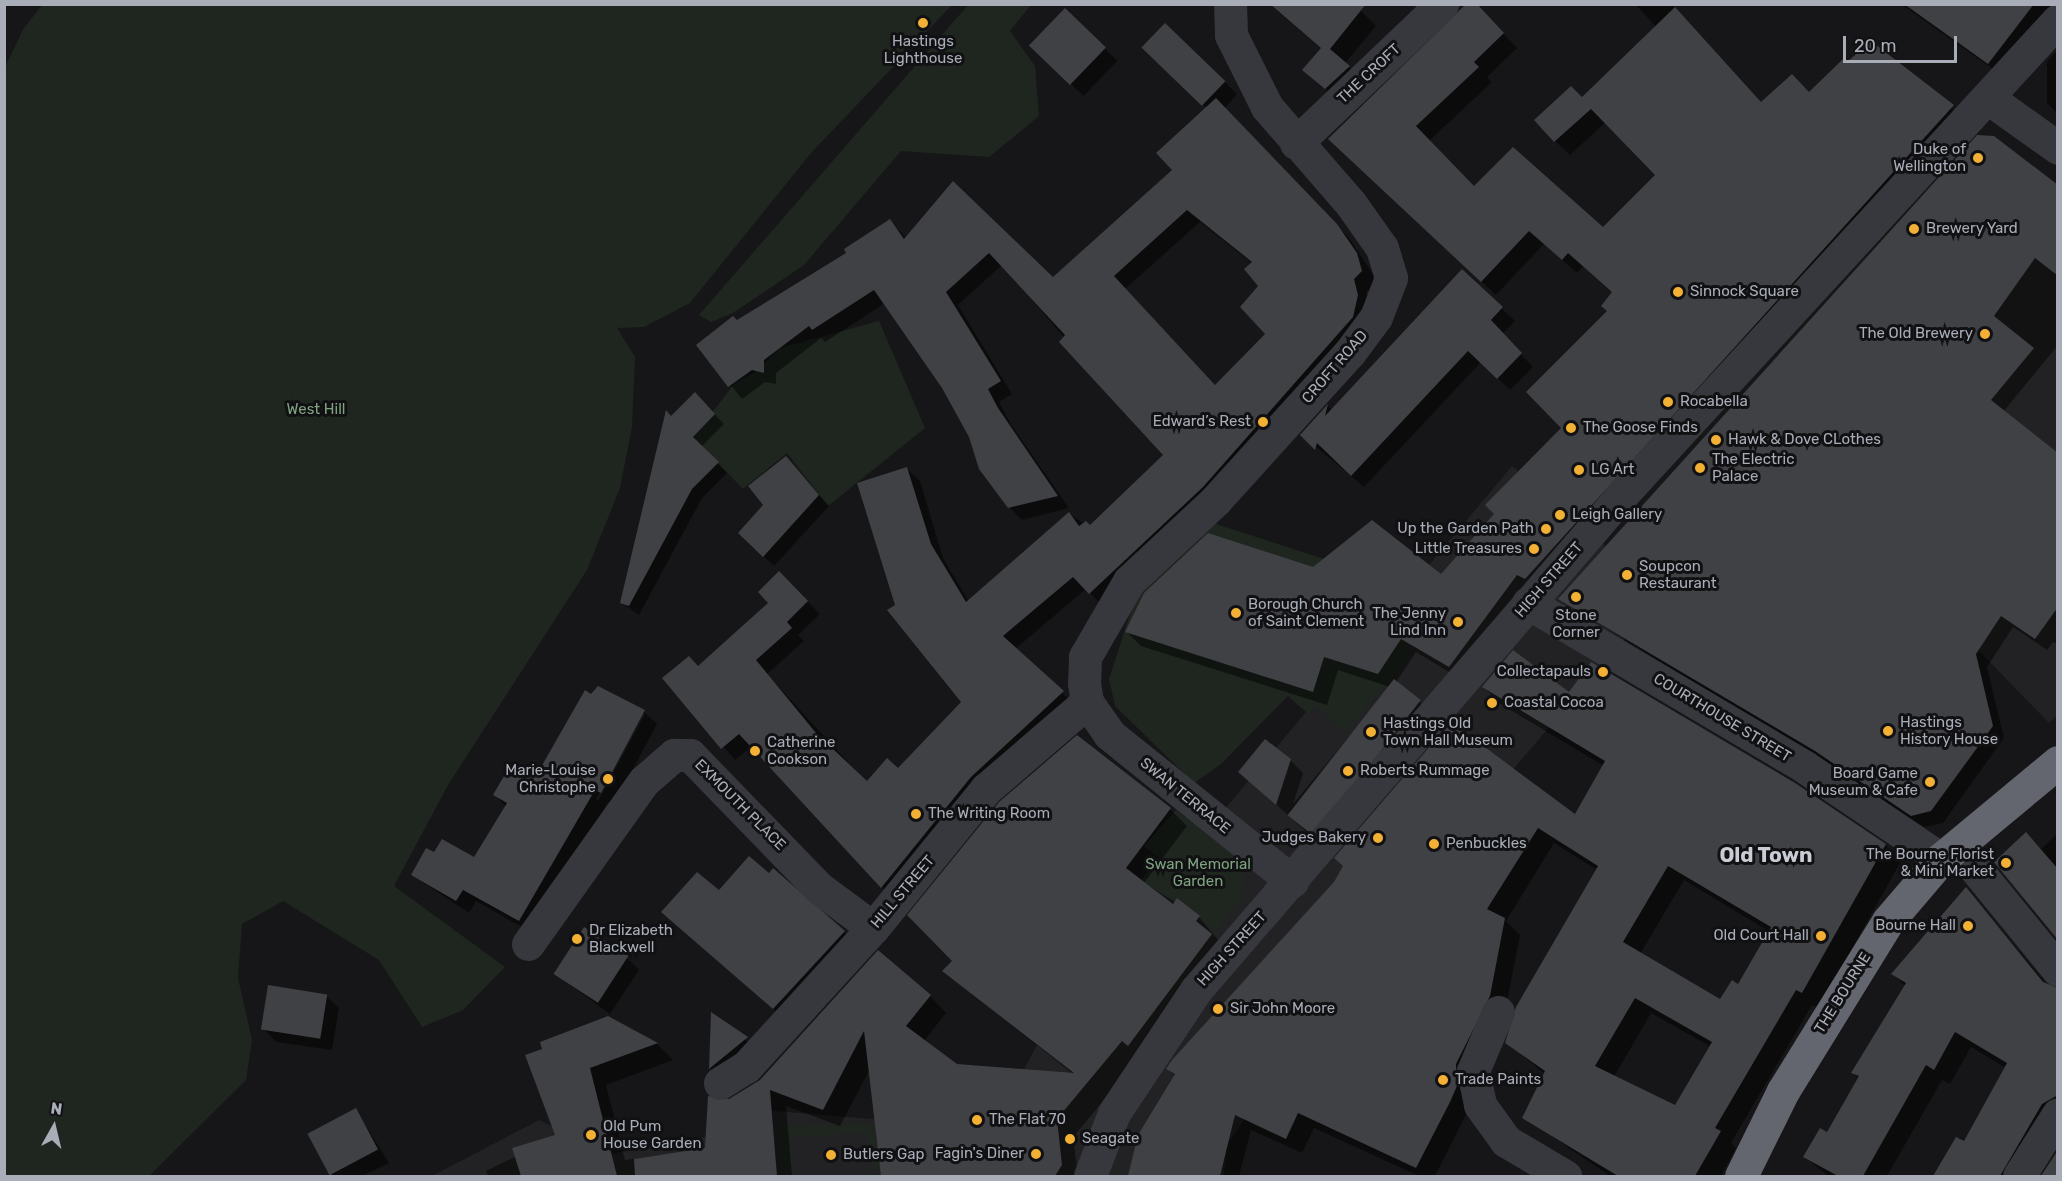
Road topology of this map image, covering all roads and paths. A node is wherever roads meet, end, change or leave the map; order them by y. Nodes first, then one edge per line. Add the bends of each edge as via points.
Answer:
1 (1230, 4) edge
2 (1442, 4) edge
3 (2058, 20) edge
4 (1988, 98) junction
5 (1296, 143) junction
6 (2058, 148) edge
7 (1528, 603) junction
8 (1087, 702) junction
9 (2058, 762) edge
10 (1949, 853) junction
11 (1292, 882) junction
12 (873, 928) junction
13 (528, 944) dead end
14 (2058, 970) edge
15 (1498, 1012) dead end
16 (720, 1083) dead end
17 (2058, 1114) edge
18 (1090, 1176) edge
19 (1565, 1176) edge
20 (1741, 1176) edge
21 (2019, 1176) edge

1 - 5 street, CROFT ROAD via 1231,35 1249,75
2 - 5 street, THE CROFT
3 - 4 street, HIGH STREET
4 - 6 street
4 - 7 street, HIGH STREET via 1768,331
5 - 8 street, CROFT ROAD via 1382,248 1391,278 1376,317 1216,500 1129,581 1085,657
7 - 10 street, COURTHOUSE STREET
7 - 11 street, HIGH STREET
8 - 11 street, SWAN TERRACE via 1125,747
8 - 12 street, HILL STREET via 986,789
9 - 10 highway, THE BOURNE
10 - 14 street, COURTHOUSE STREET
10 - 20 highway, THE BOURNE via 1888,921 1830,1012
11 - 18 street, HIGH STREET via 1160,1037 1114,1113
12 - 13 street, EXMOUTH PLACE via 819,888 690,755 674,754 644,782
12 - 16 street, HILL STREET via 747,1066
15 - 19 street via 1473,1071 1480,1105 1506,1141
17 - 21 street

